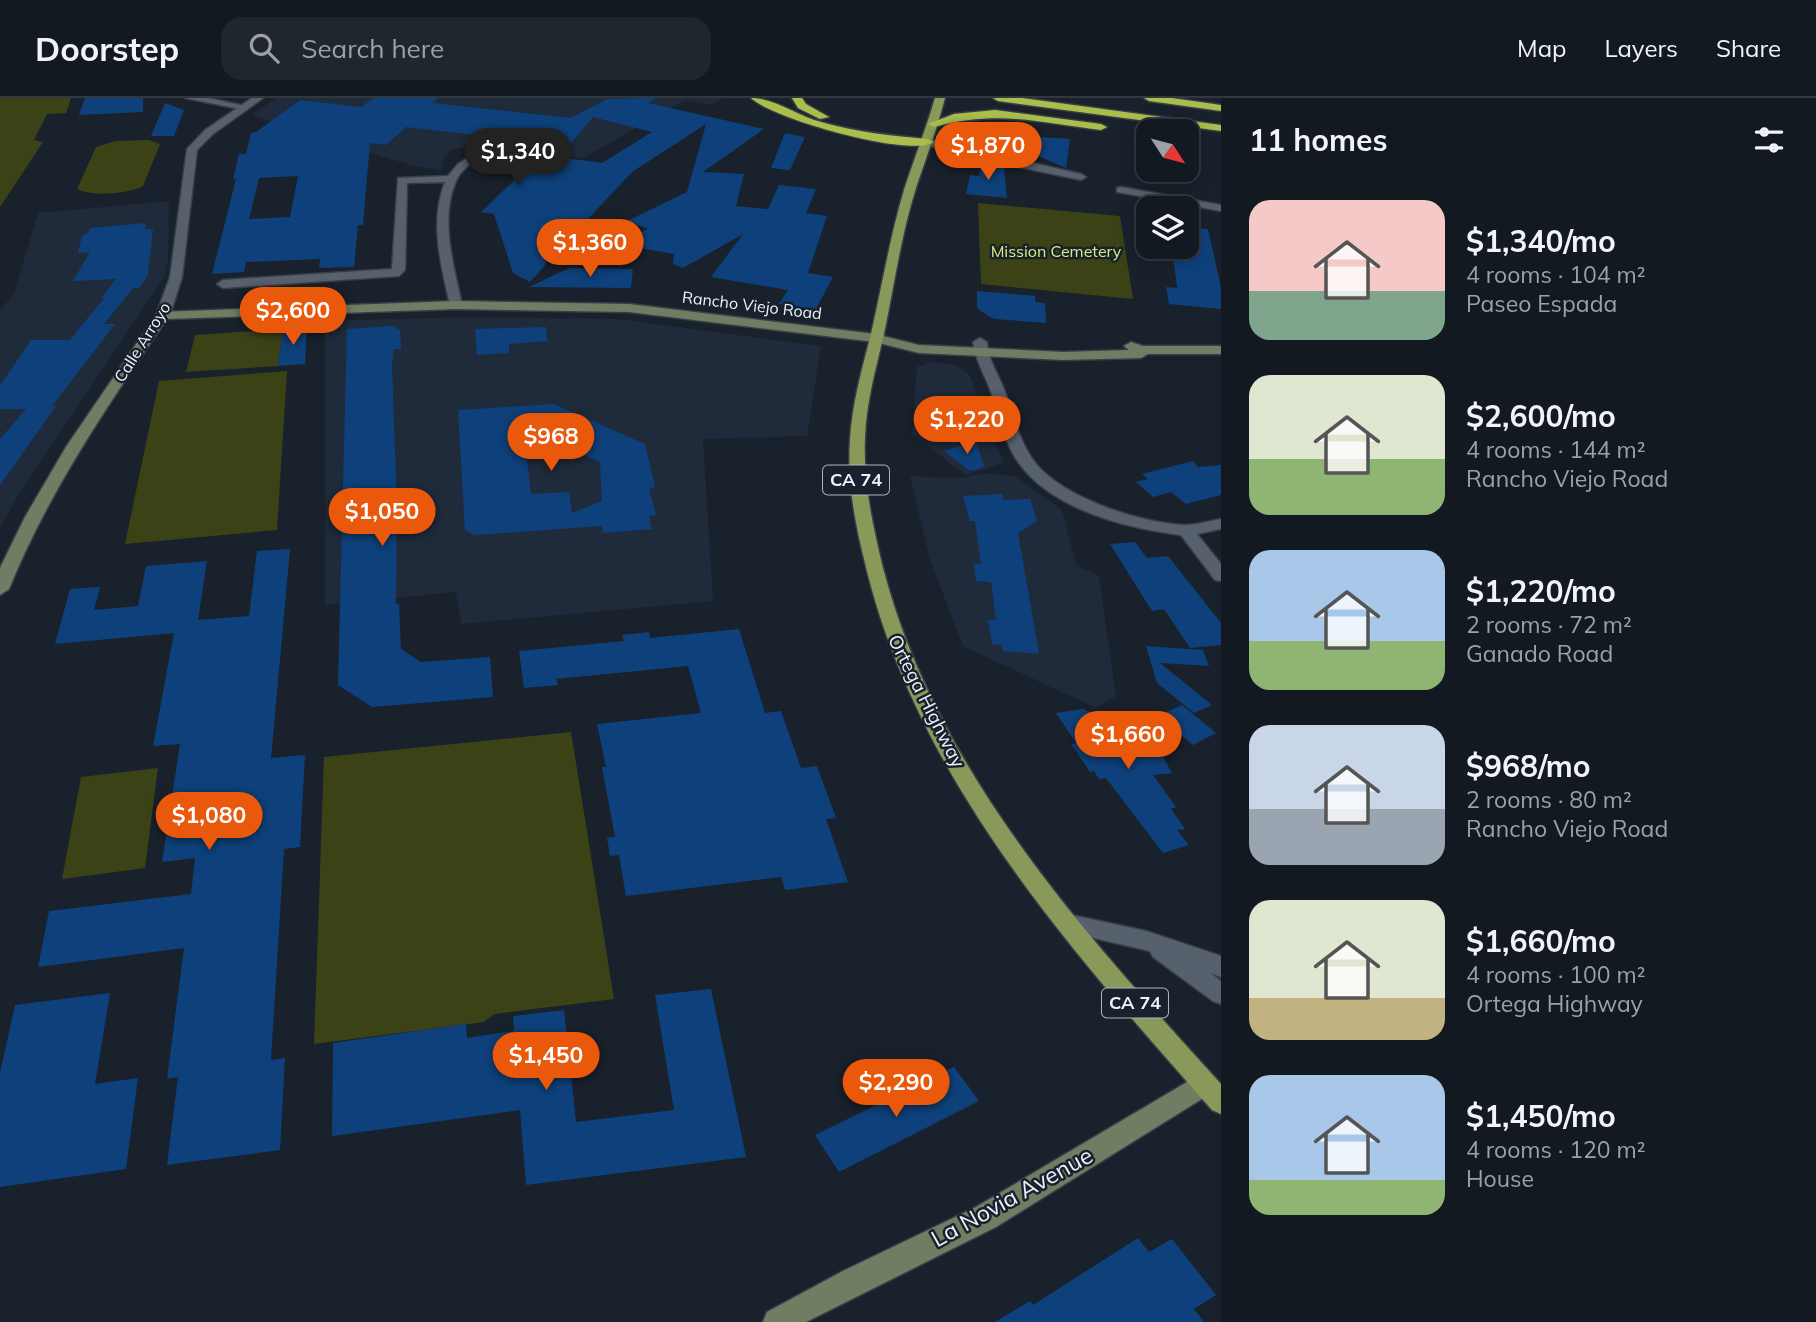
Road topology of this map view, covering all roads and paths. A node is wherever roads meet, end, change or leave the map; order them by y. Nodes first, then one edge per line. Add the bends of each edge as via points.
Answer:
1 (190, 98) edge
2 (258, 98) edge
3 (756, 98) edge
4 (797, 98) edge
5 (998, 98) edge
6 (1054, 98) edge
7 (1149, 98) edge
8 (940, 99) edge
9 (245, 107) junction
10 (1221, 108) edge
11 (934, 124) junction
12 (1221, 126) edge
13 (1121, 129) dead end
14 (1199, 137) edge
15 (1221, 140) edge
16 (928, 142) junction
17 (472, 158) dead end
18 (1081, 177) dead end
19 (452, 179) junction
20 (1121, 190) dead end
21 (1221, 208) edge
22 (223, 284) dead end
23 (456, 305) junction
24 (163, 315) junction
25 (875, 338) junction
26 (981, 348) junction
27 (1221, 350) edge
28 (1221, 524) edge
29 (1186, 530) junction
30 (1221, 576) edge
31 (0, 589) edge
32 (1067, 923) junction
33 (1152, 943) junction
34 (1221, 967) edge
35 (1221, 994) edge
36 (1213, 1093) edge
37 (777, 1322) edge

1 - 9 street
2 - 9 street, Calle Arroyo
3 - 16 highway via 775,111 815,124
4 - 16 highway via 817,115
5 - 12 highway
6 - 12 highway
7 - 10 highway
8 - 11 main road, Ortega Highway / CA 74
9 - 24 street, Calle Arroyo via 192,149 178,267
11 - 13 highway via 981,112
11 - 16 main road, Ortega Highway / CA 74
14 - 15 highway
16 - 18 street
16 - 25 main road, Ortega Highway / CA 74 via 910,190
17 - 19 street
19 - 22 street via 402,180 399,270 395,273
19 - 23 street via 443,215
20 - 21 street
23 - 24 main road, Rancho Viejo Road
23 - 25 main road, Rancho Viejo Road via 629,308
24 - 31 main road, Calle Arroyo via 66,461 17,548
25 - 26 main road, Rancho Viejo Road via 919,349
25 - 32 main road, Ortega Highway / CA 74 via 855,444 856,482 867,550 890,629 910,677 984,809
26 - 27 main road, Rancho Viejo Road via 1141,354 1141,349
26 - 29 street via 1025,461 1048,482 1095,509
28 - 29 street
29 - 30 street
32 - 33 street
32 - 36 main road, Ortega Highway / CA 74
33 - 34 street
33 - 35 street
36 - 37 main road, La Novia Avenue via 986,1217

